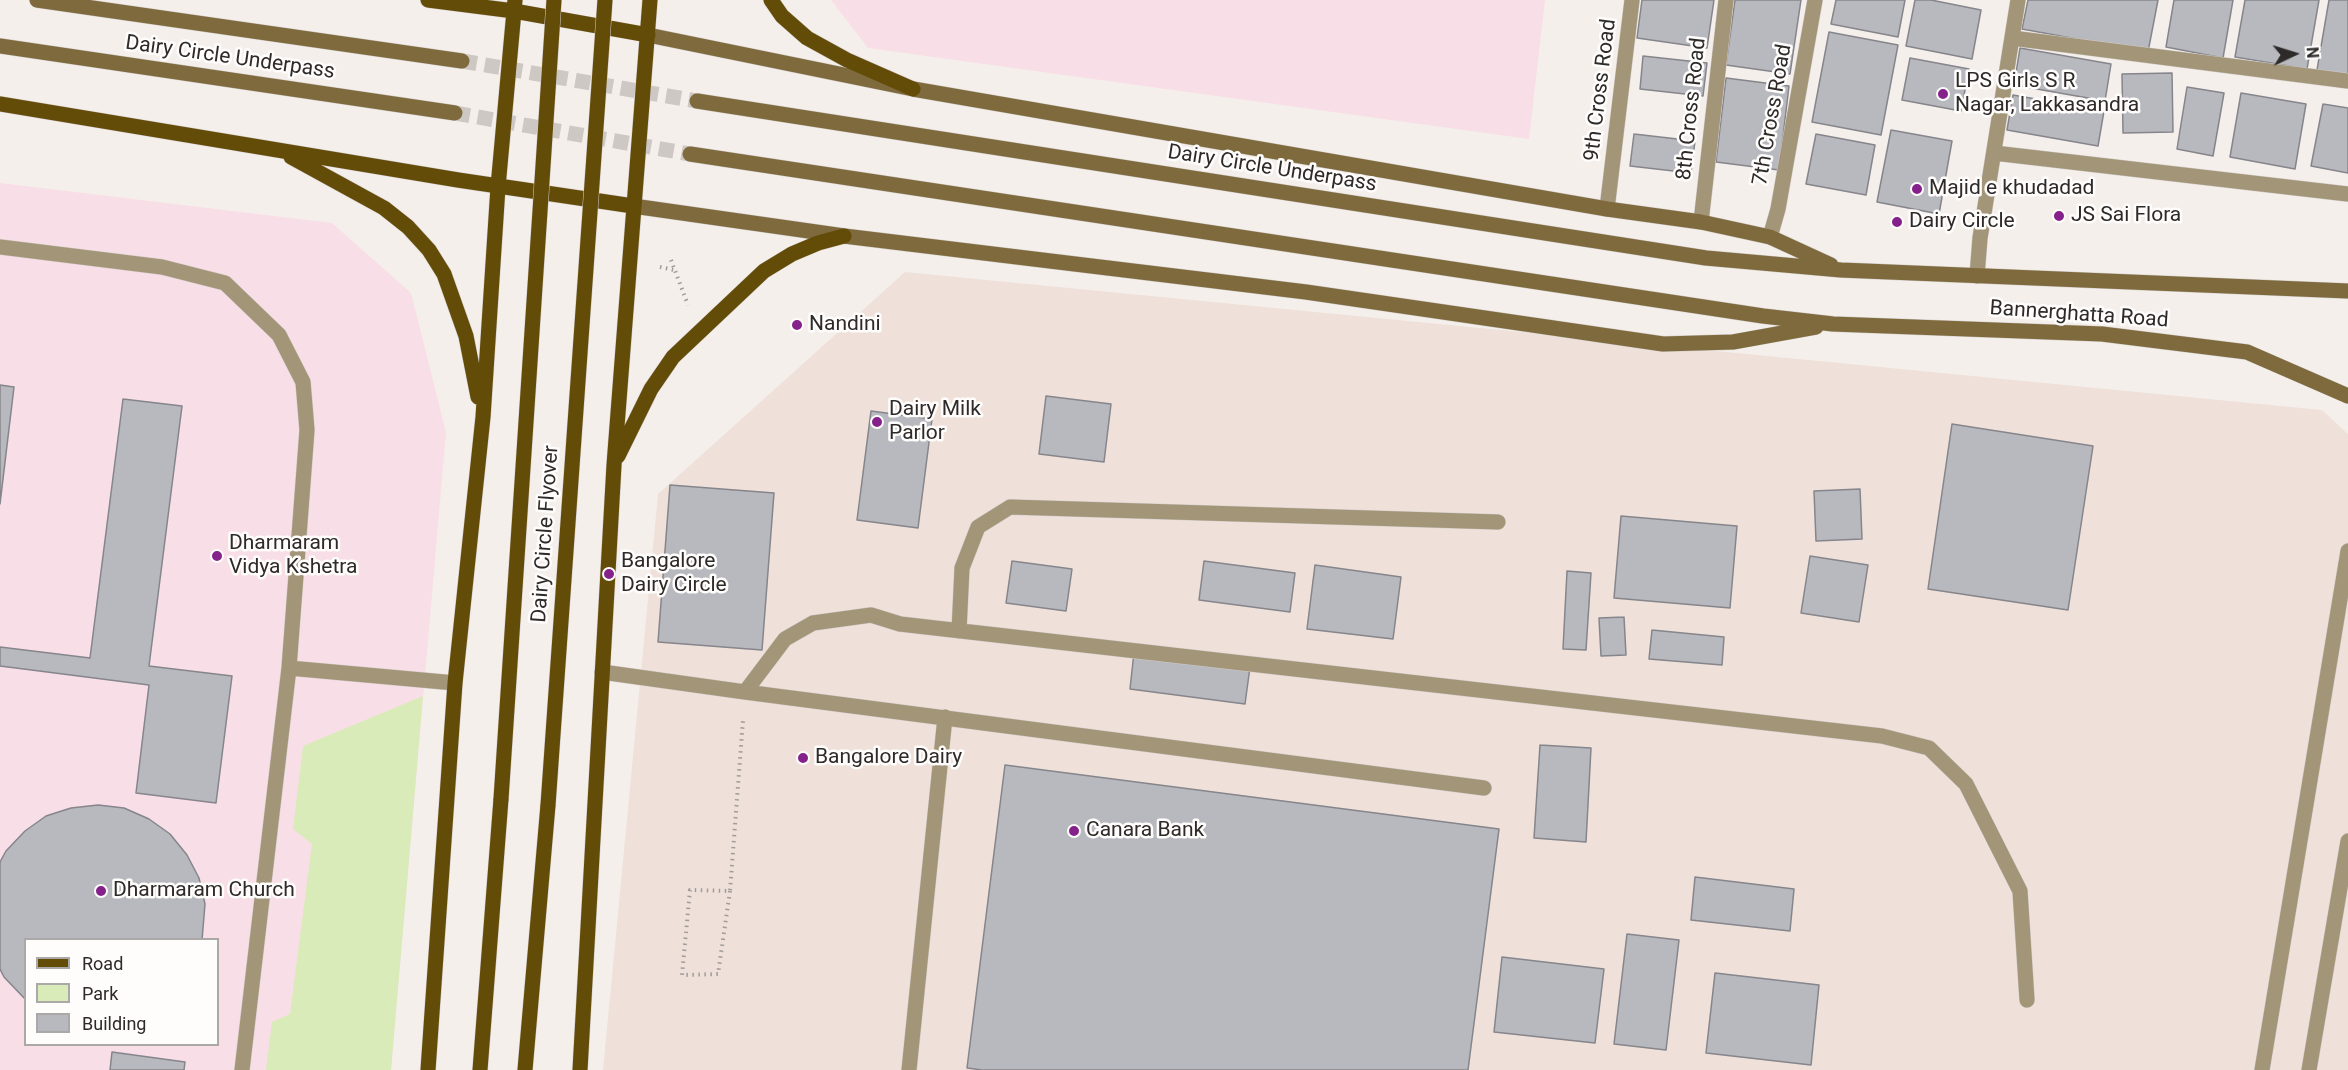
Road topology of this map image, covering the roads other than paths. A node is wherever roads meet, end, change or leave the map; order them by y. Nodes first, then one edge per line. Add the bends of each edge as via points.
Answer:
1 (37, 0) edge
2 (428, 0) edge
3 (554, 0) edge
4 (604, 0) edge
5 (650, 0) edge
6 (771, 0) edge
7 (1632, 0) edge
8 (1726, 0) edge
9 (1815, 0) edge
10 (2018, 0) edge
11 (515, 5) edge
12 (648, 35) junction
13 (2012, 38) junction
14 (0, 46) edge
15 (462, 61) tunnel mouth
16 (2348, 81) edge
17 (912, 90) junction
18 (697, 101) tunnel mouth
19 (0, 104) edge
20 (455, 112) tunnel mouth
21 (282, 152) junction
22 (1994, 153) junction
23 (690, 154) tunnel mouth
24 (498, 187) junction
25 (2348, 194) edge
26 (633, 206) junction
27 (1607, 209) junction
28 (1701, 222) junction
29 (844, 236) junction
30 (1770, 237) junction
31 (0, 247) edge
32 (1842, 270) junction
33 (1977, 276) junction
34 (2348, 291) edge
35 (1833, 324) junction
36 (2348, 396) edge
37 (483, 417) junction
38 (614, 465) junction
39 (1498, 522) dead end
40 (2348, 551) edge
41 (959, 631) junction
42 (289, 668) junction
43 (602, 672) junction
44 (455, 682) junction
45 (745, 693) junction
46 (945, 717) junction
47 (1484, 788) dead end
48 (2348, 841) edge
49 (2343, 902) edge
50 (2027, 1000) dead end
51 (242, 1070) edge
52 (428, 1070) edge
53 (480, 1070) edge
54 (525, 1070) edge
55 (580, 1070) edge
56 (909, 1070) edge
57 (2262, 1070) edge
58 (2309, 1070) edge

1 - 15 main road, Dairy Circle Underpass
2 - 11 main road
3 - 53 main road, Dairy Circle Flyover, bridge
4 - 54 main road, Dairy Circle Flyover, bridge via 548,805
5 - 12 main road
6 - 17 main road via 782,16 807,38
7 - 27 street, 9th Cross Road
8 - 28 street, 8th Cross Road
9 - 30 street, 7th Cross Road
10 - 13 street
11 - 12 main road
11 - 24 main road
12 - 17 main road
12 - 26 main road
13 - 16 street
13 - 22 street
14 - 20 main road, Dairy Circle Underpass
17 - 27 main road
18 - 32 main road, Dairy Circle Underpass via 1706,258
19 - 21 main road
21 - 24 main road
21 - 37 main road via 384,208 429,250 444,274 466,336
22 - 25 street
22 - 33 street
23 - 35 main road
24 - 26 main road
24 - 37 main road
26 - 29 main road
26 - 38 main road
27 - 28 main road
28 - 30 main road
29 - 35 main road via 1306,292 1663,344 1733,342
29 - 38 main road via 792,254 764,271 673,357 651,389
30 - 32 main road
31 - 42 street via 162,267 225,283 279,335 303,382 307,430
32 - 33 main road, Bannerghatta Road
33 - 34 main road, Bannerghatta Road
35 - 36 main road, Bannerghatta Road via 2102,334 2247,352
37 - 44 main road
38 - 43 main road
39 - 41 street via 1010,507 978,527 962,568
40 - 57 street
41 - 45 street via 900,624 871,615 813,624 785,639
41 - 50 street via 1882,736 1929,748 1966,784 2020,891
42 - 44 street
42 - 51 street
43 - 45 street
43 - 55 main road
44 - 52 main road
45 - 46 street
46 - 47 street
46 - 56 street
48 - 49 street
49 - 58 street

